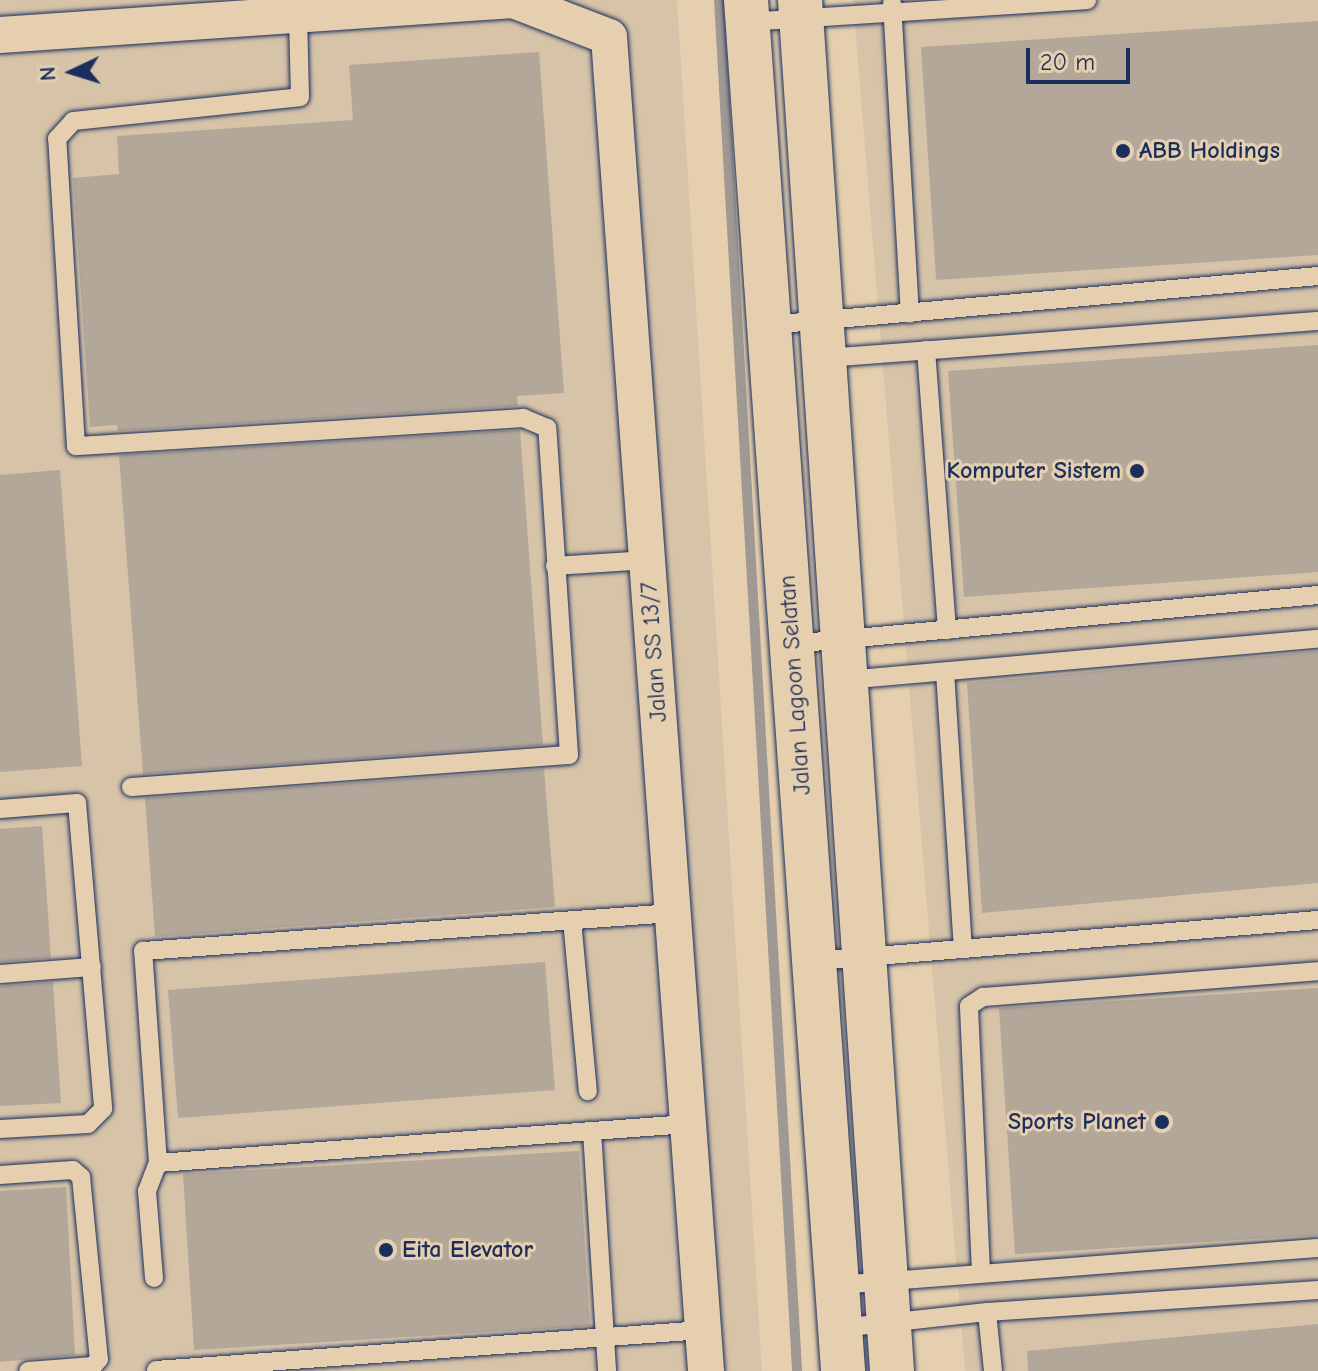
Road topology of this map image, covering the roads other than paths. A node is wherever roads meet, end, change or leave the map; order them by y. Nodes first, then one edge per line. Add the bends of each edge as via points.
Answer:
1 (513, 0) edge
2 (1087, 0) edge
3 (892, 6) edge
4 (801, 9) edge
5 (746, 11) edge
6 (298, 15) junction
7 (0, 35) edge
8 (1318, 276) edge
9 (910, 313) junction
10 (1318, 321) edge
11 (770, 325) junction
12 (824, 340) junction
13 (926, 350) junction
14 (647, 560) junction
15 (555, 566) junction
16 (1318, 595) edge
17 (947, 630) junction
18 (1318, 639) edge
19 (792, 644) junction
20 (844, 659) junction
21 (945, 672) junction
22 (131, 787) dead end
23 (0, 809) edge
24 (673, 913) junction
25 (572, 920) junction
26 (1318, 920) edge
27 (963, 948) junction
28 (864, 956) junction
29 (815, 961) junction
30 (92, 967) junction
31 (1318, 971) edge
32 (0, 974) edge
33 (588, 1091) dead end
34 (688, 1124) junction
35 (0, 1129) edge
36 (592, 1131) junction
37 (158, 1163) junction
38 (0, 1175) edge
39 (1318, 1248) edge
40 (981, 1272) junction
41 (154, 1278) dead end
42 (885, 1280) junction
43 (837, 1285) junction
44 (1318, 1290) edge
45 (987, 1312) junction
46 (888, 1324) junction
47 (840, 1328) junction
48 (703, 1330) junction
49 (605, 1337) junction
50 (376, 1362) edge
51 (156, 1370) edge
52 (28, 1371) edge
53 (607, 1371) edge
54 (706, 1371) edge
55 (843, 1371) edge
56 (892, 1371) edge
57 (993, 1371) edge

1 - 6 street
1 - 14 street, Jalan SS 13/7 via 609,37
2 - 3 lane
3 - 4 lane
3 - 9 lane
4 - 5 lane
4 - 12 main road
5 - 11 main road, Jalan Lagoon Selatan
6 - 7 street
6 - 15 lane via 300,97 73,121 57,139 76,446 523,418 547,428
8 - 9 lane
9 - 12 lane
10 - 13 lane
11 - 12 lane
11 - 19 main road, Jalan Lagoon Selatan
12 - 13 lane
12 - 20 main road
13 - 17 lane
14 - 15 lane
14 - 24 street, Jalan SS 13/7
15 - 22 lane via 569,755
16 - 17 lane
17 - 20 lane
18 - 21 lane
19 - 20 lane
19 - 29 main road, Jalan Lagoon Selatan
20 - 21 lane
20 - 28 main road
21 - 27 lane
23 - 30 lane via 77,803
24 - 25 lane
24 - 34 street, Jalan SS 13/7
25 - 33 lane
25 - 37 lane via 143,951
26 - 27 lane
27 - 28 lane
28 - 29 lane
28 - 42 main road
29 - 43 main road, Jalan Lagoon Selatan
30 - 32 lane
30 - 35 lane via 103,1109 97,1120
31 - 40 lane via 983,997 969,1006
34 - 36 lane
34 - 48 street, Jalan SS 13/7
36 - 37 lane
36 - 49 lane
37 - 41 lane via 147,1191
38 - 52 lane via 73,1170 81,1177 99,1359 93,1366
39 - 40 lane
40 - 42 lane
42 - 43 lane
42 - 46 main road
43 - 47 main road, Jalan Lagoon Selatan
44 - 45 lane
45 - 46 lane
45 - 57 lane
46 - 47 lane
46 - 56 main road
47 - 55 main road, Jalan Lagoon Selatan
48 - 49 lane
48 - 54 street, Jalan SS 13/7
49 - 50 lane
49 - 53 lane
50 - 51 lane

